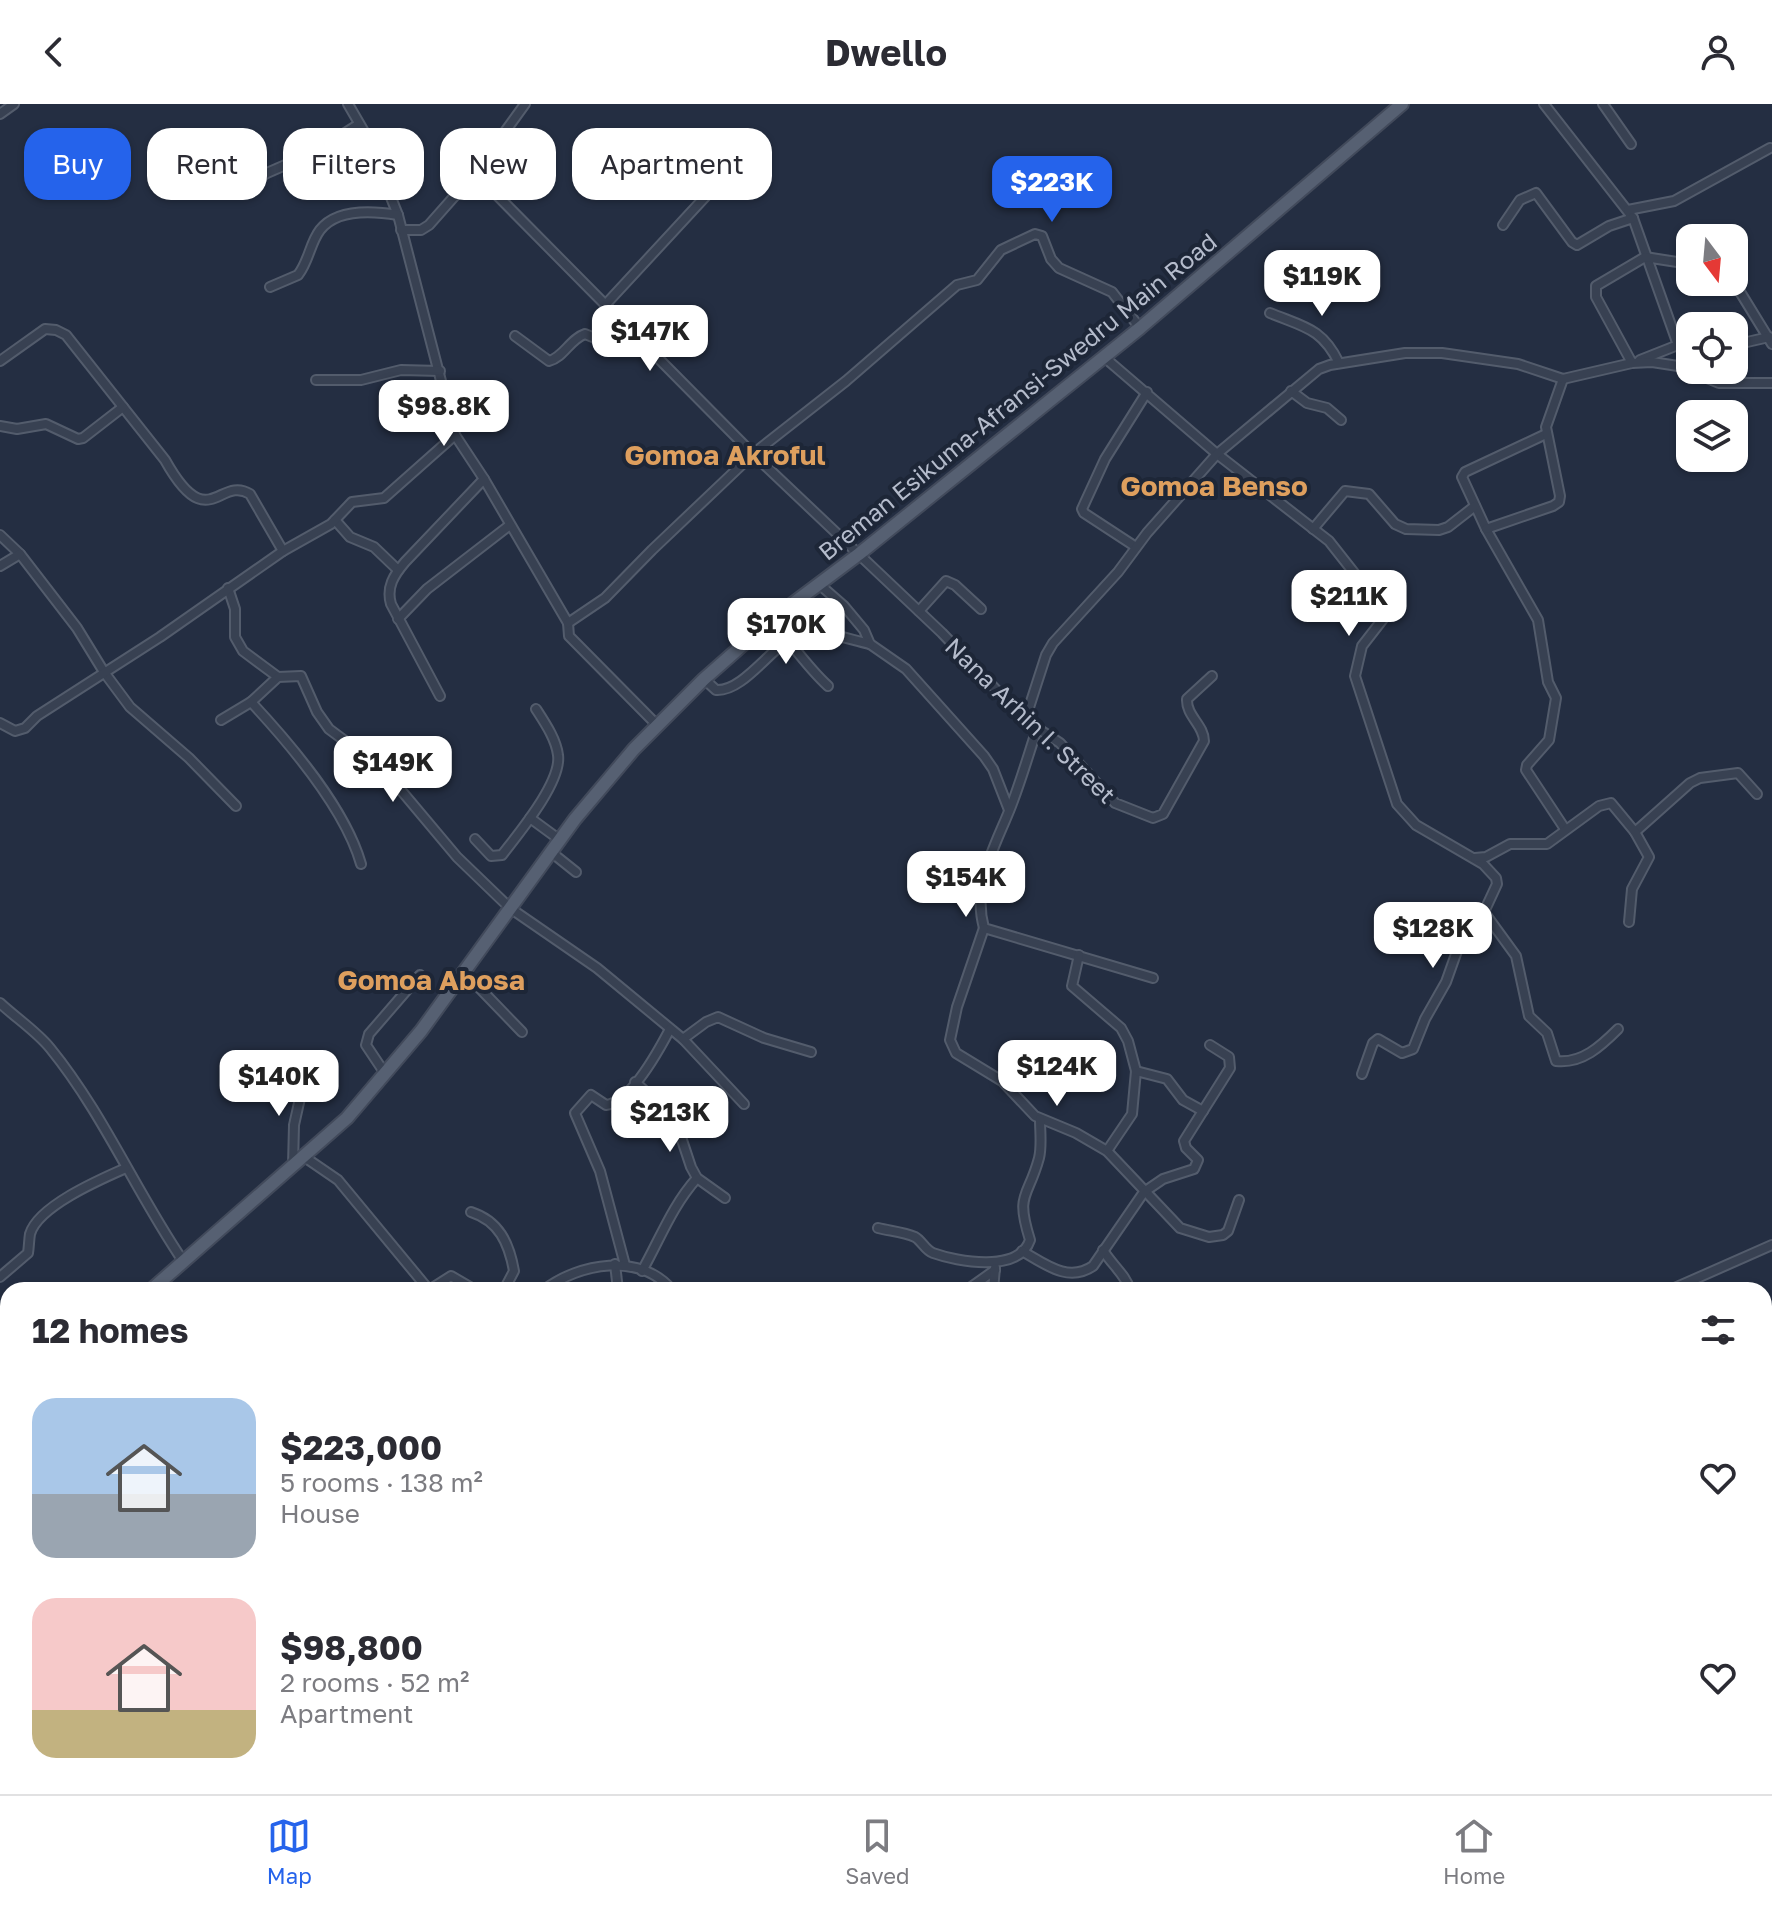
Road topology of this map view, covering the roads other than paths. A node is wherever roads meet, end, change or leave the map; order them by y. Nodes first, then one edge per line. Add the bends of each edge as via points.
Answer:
1 (14, 104) edge
2 (348, 104) edge
3 (525, 104) edge
4 (1402, 104) edge
5 (1544, 104) edge
6 (1603, 104) edge
7 (0, 114) edge
8 (359, 124) junction
9 (508, 128) edge
10 (1631, 144) dead end
11 (1770, 148) dead end
12 (267, 173) edge
13 (451, 200) edge
14 (502, 200) edge
15 (702, 200) edge
16 (1630, 214) junction
17 (398, 215) junction
18 (1503, 225) dead end
19 (401, 230) junction
20 (1645, 257) junction
21 (1676, 262) edge
22 (270, 287) dead end
23 (1745, 296) edge
24 (606, 304) junction
25 (1270, 313) dead end
26 (1140, 328) junction
27 (515, 336) dead end
28 (1676, 340) edge
29 (1771, 340) edge
30 (1748, 343) edge
31 (643, 344) junction
32 (1676, 346) edge
33 (1104, 357) junction
34 (0, 361) edge
35 (1339, 363) junction
36 (1632, 363) junction
37 (440, 371) junction
38 (1563, 379) junction
39 (316, 380) dead end
40 (1772, 383) edge
41 (1291, 391) junction
42 (1147, 392) junction
43 (123, 407) junction
44 (1341, 420) dead end
45 (0, 426) edge
46 (1546, 434) junction
47 (455, 435) junction
48 (753, 454) junction
49 (1217, 454) junction
50 (484, 479) junction
51 (1475, 506) junction
52 (335, 520) junction
53 (510, 525) junction
54 (1313, 529) junction
55 (1486, 529) junction
56 (0, 535) edge
57 (1136, 547) junction
58 (283, 551) junction
59 (20, 554) junction
60 (859, 554) junction
61 (0, 566) edge
62 (398, 570) junction
63 (820, 585) junction
64 (228, 588) junction
65 (981, 609) dead end
66 (919, 611) junction
67 (398, 619) junction
68 (771, 620) junction
69 (568, 623) junction
70 (789, 640) junction
71 (870, 644) junction
72 (104, 672) junction
73 (1212, 676) dead end
74 (278, 677) junction
75 (704, 679) junction
76 (828, 686) dead end
77 (440, 696) dead end
78 (251, 702) junction
79 (536, 709) dead end
80 (221, 720) dead end
81 (1025, 720) junction
82 (0, 723) edge
83 (657, 725) junction
84 (1037, 729) junction
85 (1757, 794) dead end
86 (236, 806) dead end
87 (1009, 811) junction
88 (530, 818) junction
89 (1565, 829) junction
90 (1635, 832) junction
91 (475, 839) dead end
92 (560, 840) junction
93 (551, 852) junction
94 (1474, 858) junction
95 (361, 864) dead end
96 (576, 872) dead end
97 (510, 908) junction
98 (1484, 912) junction
99 (1629, 922) dead end
100 (984, 928) junction
101 (1079, 955) junction
102 (464, 972) junction
103 (420, 975) dead end
104 (1153, 978) dead end
105 (0, 1003) edge
106 (670, 1029) junction
107 (1618, 1029) dead end
108 (522, 1032) dead end
109 (683, 1039) junction
110 (1210, 1045) dead end
111 (811, 1052) dead end
112 (1136, 1071) junction
113 (384, 1072) junction
114 (1362, 1074) dead end
115 (305, 1076) dead end
116 (635, 1082) junction
117 (744, 1104) dead end
118 (1203, 1111) junction
119 (1040, 1119) junction
120 (1107, 1151) junction
121 (298, 1161) junction
122 (126, 1168) junction
123 (697, 1178) junction
124 (1144, 1192) junction
125 (725, 1198) dead end
126 (1239, 1200) dead end
127 (471, 1212) dead end
128 (878, 1228) dead end
129 (1772, 1245) edge
130 (1103, 1250) junction
131 (1022, 1251) junction
132 (183, 1261) junction
133 (620, 1265) junction
134 (995, 1267) junction
135 (642, 1271) junction
136 (0, 1277) edge
137 (160, 1282) edge
138 (422, 1282) edge
139 (442, 1282) edge
140 (461, 1282) edge
141 (508, 1282) edge
142 (556, 1282) edge
143 (619, 1282) edge
144 (664, 1282) edge
145 (977, 1282) edge
146 (994, 1282) edge
147 (1125, 1282) edge
148 (1688, 1282) edge

1 - 7 street
2 - 8 street
3 - 9 street
4 - 26 main road, Breman Esikuma-Afransi-Swedru Main Road
5 - 16 street
6 - 10 street
8 - 12 street via 315,152
8 - 17 street
11 - 16 street via 1674,201
13 - 19 street via 421,230
14 - 24 street, Nana Arhin I. Street
15 - 24 street
16 - 18 street via 1577,245 1536,193 1520,200
16 - 20 street
17 - 19 street
17 - 22 street via 368,211 327,223 298,275
19 - 37 street
20 - 21 street
20 - 28 street
20 - 36 street via 1594,289
23 - 29 street
24 - 31 street, Nana Arhin I. Street
25 - 35 street via 1311,329 1329,343
26 - 33 main road, Breman Esikuma-Afransi-Swedru Main Road
26 - 48 street via 1112,292 1059,268 1042,236 1035,234 1001,250 977,280 957,285
27 - 31 street via 549,361 585,334 627,351
29 - 30 street
31 - 48 street, Nana Arhin I. Street
32 - 36 street
33 - 42 street
33 - 60 main road, Breman Esikuma-Afransi-Swedru Main Road
34 - 43 street via 45,329 56,330 66,335
35 - 38 street via 1442,353 1518,364
35 - 41 street via 1319,369
36 - 38 street
36 - 40 street via 1663,363 1719,383
37 - 39 street
37 - 47 street
38 - 46 street
41 - 44 street
41 - 49 street
42 - 49 street
42 - 57 street via 1105,459 1082,509
43 - 45 street via 78,439 46,424
43 - 58 street via 196,499 204,502 235,490 250,494
46 - 51 street via 1463,474
46 - 55 street via 1559,502
47 - 50 street
47 - 52 street via 384,498 352,502
48 - 60 street, Nana Arhin I. Street
48 - 69 street via 605,598
49 - 54 street
49 - 57 street
50 - 53 street
50 - 62 street
51 - 54 street via 1448,527 1406,529 1369,494 1345,491
51 - 55 street
52 - 58 street
52 - 62 street
53 - 67 street via 427,589
53 - 69 street
54 - 94 street via 1340,553 1384,611 1360,651 1355,679 1397,804 1416,825
55 - 89 street via 1538,620 1548,682 1557,702 1547,745 1526,770
56 - 59 street
57 - 81 street via 1048,649
58 - 64 street
59 - 61 street
59 - 72 street
60 - 63 main road, Breman Esikuma-Afransi-Swedru Main Road
60 - 66 street, Nana Arhin I. Street
62 - 67 street via 389,596
63 - 68 main road, Breman Esikuma-Afransi-Swedru Main Road
63 - 71 street via 844,606
64 - 72 street
64 - 74 street via 235,637 243,651
65 - 66 street via 946,581
66 - 81 street, Nana Arhin I. Street
67 - 77 street
68 - 70 street
68 - 75 main road, Breman Esikuma-Afransi-Swedru Main Road
69 - 83 street via 573,641
70 - 71 street via 807,633
70 - 75 street via 732,686 716,690
70 - 76 street
71 - 87 street via 906,669 989,762
72 - 82 street via 25,728 15,731
72 - 86 street via 130,707
73 - 84 street, Nana Arhin I. Street via 1186,704 1204,741 1157,818 1115,803 1060,743
74 - 78 street
74 - 97 street via 301,676 329,729 384,770 457,857
75 - 83 main road, Breman Esikuma-Afransi-Swedru Main Road
78 - 80 street
78 - 95 street via 343,818
79 - 88 street via 559,759
81 - 84 street, Nana Arhin I. Street
83 - 92 main road, Breman Esikuma-Afransi-Swedru Main Road
84 - 87 street
85 - 90 street via 1738,773 1700,778
87 - 100 street via 981,882
88 - 91 street via 499,857
88 - 92 street
89 - 90 street via 1611,803
89 - 94 street via 1547,844 1510,844
90 - 99 street via 1649,857 1632,889
92 - 93 main road, Breman Esikuma-Afransi-Swedru Main Road
93 - 96 street
93 - 97 main road, Breman Esikuma-Afransi-Swedru Main Road
94 - 98 street via 1497,881
97 - 102 main road, Breman Esikuma-Afransi-Swedru Main Road
97 - 106 street via 597,968
98 - 107 street via 1516,956 1529,1016 1547,1033 1556,1061 1594,1052
98 - 114 street via 1462,937 1413,1049 1402,1053 1378,1039
100 - 101 street
100 - 119 street via 957,1007 952,1048 1002,1081
101 - 104 street
101 - 112 street via 1072,986 1121,1028
102 - 108 street
102 - 113 main road, Breman Esikuma-Afransi-Swedru Main Road
103 - 113 street via 369,1034 366,1045
105 - 122 street via 48,1046
106 - 109 street
106 - 116 street via 651,1066
109 - 111 street via 718,1017
109 - 117 street
110 - 118 street via 1229,1057 1230,1068
112 - 118 street via 1167,1079 1183,1100
112 - 120 street via 1132,1114
113 - 121 main road, Breman Esikuma-Afransi-Swedru Main Road via 347,1118
115 - 121 street via 294,1125
116 - 123 street via 666,1111
116 - 133 street via 613,1104 591,1095 575,1113 600,1171
118 - 124 street via 1184,1141 1198,1165
119 - 120 street
119 - 131 street via 1040,1154 1023,1198 1030,1240
120 - 124 street
121 - 132 main road, Breman Esikuma-Afransi-Swedru Main Road
121 - 138 street via 338,1180
122 - 132 street
122 - 136 street via 41,1218 30,1234 28,1253
123 - 125 street
123 - 135 street via 657,1237
124 - 126 street via 1180,1228 1209,1237 1228,1231
124 - 130 street
127 - 141 street via 500,1229 514,1271
128 - 134 street via 916,1238 932,1253
129 - 148 street
130 - 131 street via 1086,1271 1069,1274
130 - 147 street
131 - 134 street
132 - 137 main road, Breman Esikuma-Afransi-Swedru Main Road
133 - 135 street
133 - 142 street via 594,1267
133 - 143 street
134 - 145 street
134 - 146 street
135 - 144 street
139 - 140 street via 451,1276

